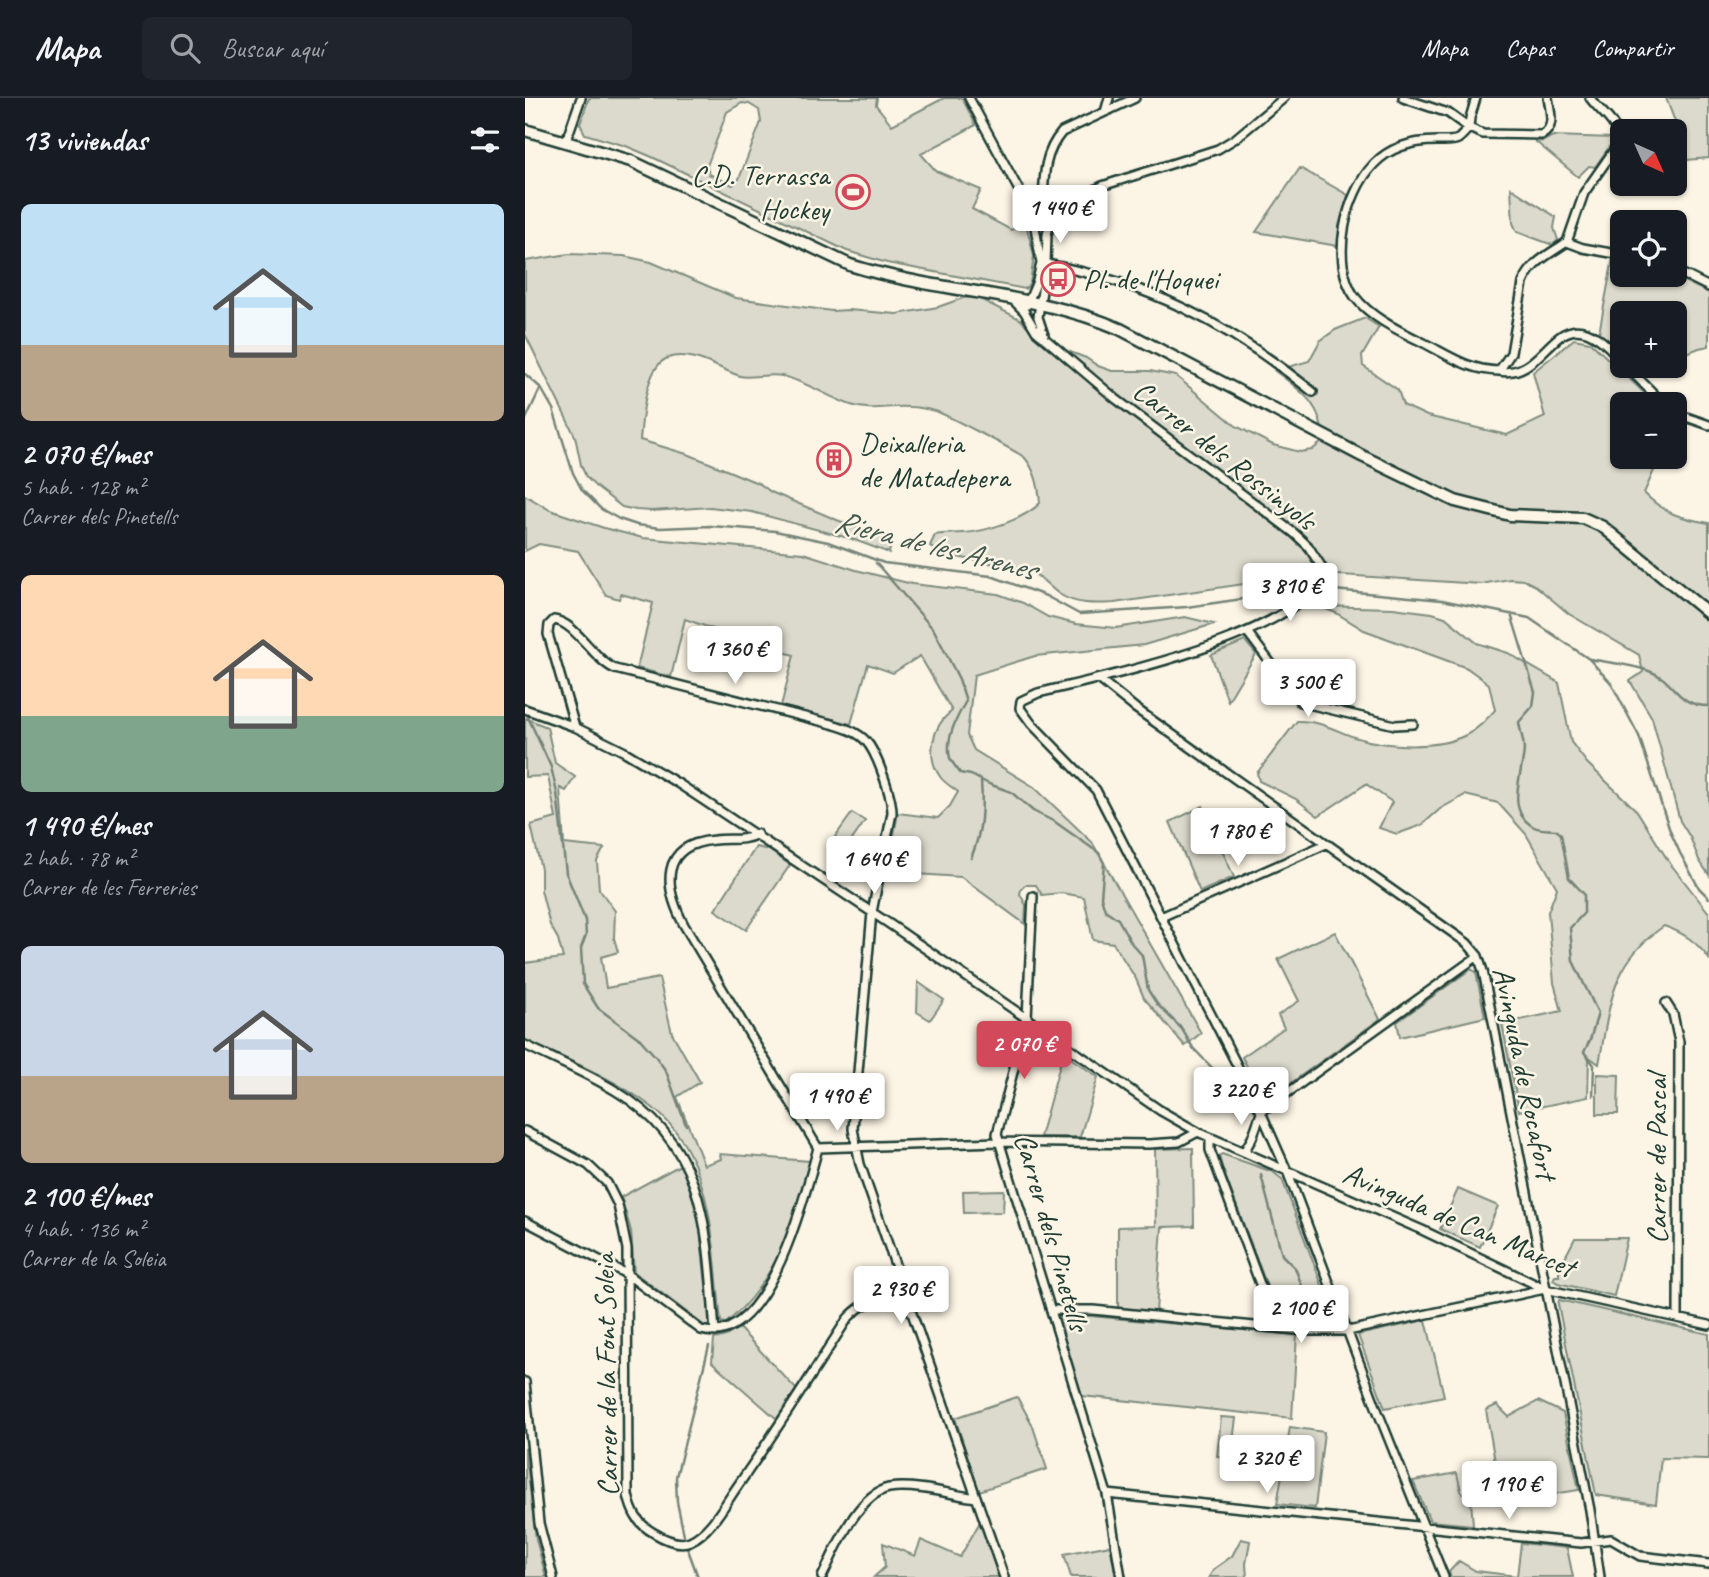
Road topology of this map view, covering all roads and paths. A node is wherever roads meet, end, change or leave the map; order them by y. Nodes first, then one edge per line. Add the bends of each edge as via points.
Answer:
1 (581, 98) edge
2 (969, 98) edge
3 (1109, 98) edge
4 (1135, 98) edge
5 (1284, 98) edge
6 (1403, 98) edge
7 (1476, 98) edge
8 (1548, 98) edge
9 (1590, 98) edge
10 (1105, 112) junction
11 (1469, 128) junction
12 (525, 130) edge
13 (566, 141) junction
14 (1039, 207) junction
15 (1052, 213) junction
16 (1035, 222) junction
17 (1050, 222) junction
18 (1567, 242) junction
19 (1610, 253) edge
20 (1043, 263) junction
21 (1687, 276) edge
22 (1709, 287) edge
23 (1009, 298) junction
24 (1028, 302) junction
25 (1040, 304) junction
26 (1058, 308) junction
27 (1030, 321) junction
28 (1039, 323) junction
29 (1047, 340) junction
30 (1610, 347) edge
31 (1499, 371) junction
32 (1638, 378) edge
33 (1313, 392) dead end
34 (1652, 392) edge
35 (1687, 417) edge
36 (1709, 425) edge
37 (1709, 614) edge
38 (1248, 632) junction
39 (1099, 679) junction
40 (525, 709) edge
41 (1413, 724) dead end
42 (575, 727) junction
43 (757, 834) junction
44 (1326, 844) junction
45 (1034, 896) dead end
46 (872, 912) junction
47 (1161, 917) junction
48 (1478, 956) junction
49 (1666, 1003) dead end
50 (1027, 1018) junction
51 (525, 1045) edge
52 (1261, 1112) junction
53 (525, 1131) edge
54 (1198, 1132) junction
55 (1210, 1138) junction
56 (998, 1142) junction
57 (856, 1146) junction
58 (818, 1147) junction
59 (1244, 1152) junction
60 (1287, 1171) junction
61 (525, 1221) edge
62 (628, 1275) junction
63 (1545, 1289) junction
64 (905, 1292) junction
65 (1051, 1310) junction
66 (1678, 1317) junction
67 (1709, 1325) edge
68 (1276, 1327) junction
69 (1347, 1331) junction
70 (715, 1332) junction
71 (525, 1382) edge
72 (1107, 1494) junction
73 (976, 1498) junction
74 (1424, 1528) junction
75 (1593, 1541) junction
76 (1709, 1564) edge
77 (553, 1577) edge
78 (822, 1577) edge
79 (1004, 1577) edge
80 (1121, 1577) edge
81 (1444, 1577) edge
82 (1600, 1577) edge

1 - 13 street
2 - 14 street via 1027,204
3 - 10 street
4 - 10 street
5 - 15 street via 1218,149 1102,187
6 - 11 street via 1448,113
7 - 11 street
8 - 11 street via 1551,124 1542,135 1483,134
9 - 18 street via 1615,125 1619,143 1584,193
10 - 14 street via 1062,132 1054,141 1048,151
11 - 31 street via 1457,140 1394,149 1372,166 1351,200 1344,267 1356,297 1386,323 1477,370
12 - 13 street
13 - 23 street via 643,166 851,265
14 - 15 street via 1050,208
14 - 16 street via 1033,215
15 - 17 street
16 - 17 street
16 - 20 street
17 - 20 street
18 - 19 street
18 - 31 street via 1527,272 1511,353
20 - 24 street
20 - 25 street, Carrer dels Rossinyols
20 - 33 street via 1118,281 1169,300 1262,353
21 - 22 street
23 - 24 street
23 - 27 street, Carrer dels Rossinyols
24 - 25 street
24 - 27 street
25 - 26 street
25 - 28 street, Carrer dels Rossinyols
26 - 28 street
26 - 37 street via 1120,329 1455,501 1510,515 1575,517 1591,522 1616,536
27 - 29 street, Carrer dels Rossinyols
28 - 29 street, Carrer dels Rossinyols
29 - 38 street, Carrer dels Rossinyols via 1316,555 1321,574 1316,586
30 - 31 street via 1592,334 1570,331 1526,366 1515,372
32 - 34 street
35 - 36 street
38 - 39 street, Carrer dels Rossinyols
38 - 41 street via 1300,702 1395,725
39 - 44 street, Avinguda de Rocafort
39 - 47 street, Carrer dels Rossinyols via 1038,693 1021,701 1020,708 1096,790
40 - 42 street, Avinguda de Can Marcet
42 - 43 street, Avinguda de Can Marcet via 668,777
42 - 46 street via 548,634 548,625 554,620 566,624 615,669 854,732 870,748 892,806
43 - 46 street, Avinguda de Can Marcet
43 - 58 street via 686,848 670,869 670,892 684,925
44 - 47 street
44 - 48 street, Avinguda de Rocafort via 1467,943
45 - 50 street, Carrer dels Pinetells
46 - 50 street, Avinguda de Can Marcet
46 - 57 street via 853,1129
47 - 52 street, Carrer dels Rossinyols
48 - 52 street
48 - 63 street, Avinguda de Rocafort
49 - 66 street, Carrer de Pascal via 1679,1042
50 - 54 street, Avinguda de Can Marcet
50 - 56 street, Carrer dels Pinetells via 1000,1116
51 - 70 street via 615,1090 669,1135 685,1160 701,1204
52 - 59 street
52 - 60 street, Carrer dels Rossinyols
53 - 62 street, Carrer de la Font Soleia via 588,1165 607,1183 623,1221
54 - 55 street, Avinguda de Can Marcet
54 - 56 street via 1179,1142 1149,1144
55 - 59 street, Avinguda de Can Marcet
55 - 68 street via 1210,1150
56 - 57 street
56 - 65 street, Carrer dels Pinetells
57 - 58 street
57 - 64 street
58 - 70 street via 798,1222 778,1268 743,1318
59 - 60 street, Avinguda de Can Marcet
60 - 63 street, Avinguda de Can Marcet
60 - 69 street, Carrer dels Rossinyols
61 - 62 street
62 - 64 street, Carrer de la Font Soleia via 631,1511 643,1526 682,1543 701,1533 720,1511 848,1318 874,1298
62 - 70 street via 701,1330
63 - 66 street, Avinguda de Can Marcet
63 - 69 street
63 - 75 street, Avinguda de Rocafort
64 - 73 street
65 - 68 street
65 - 72 street, Carrer dels Pinetells
66 - 67 street, Avinguda de Can Marcet
68 - 69 street
69 - 74 street, Carrer dels Rossinyols
71 - 77 street via 540,1523
72 - 74 street
72 - 80 street, Carrer dels Pinetells
73 - 78 street via 904,1488 881,1491 862,1505
73 - 79 street
74 - 75 street
74 - 81 street, Carrer dels Rossinyols
75 - 76 street via 1611,1539 1640,1556
75 - 82 street, Avinguda de Rocafort

